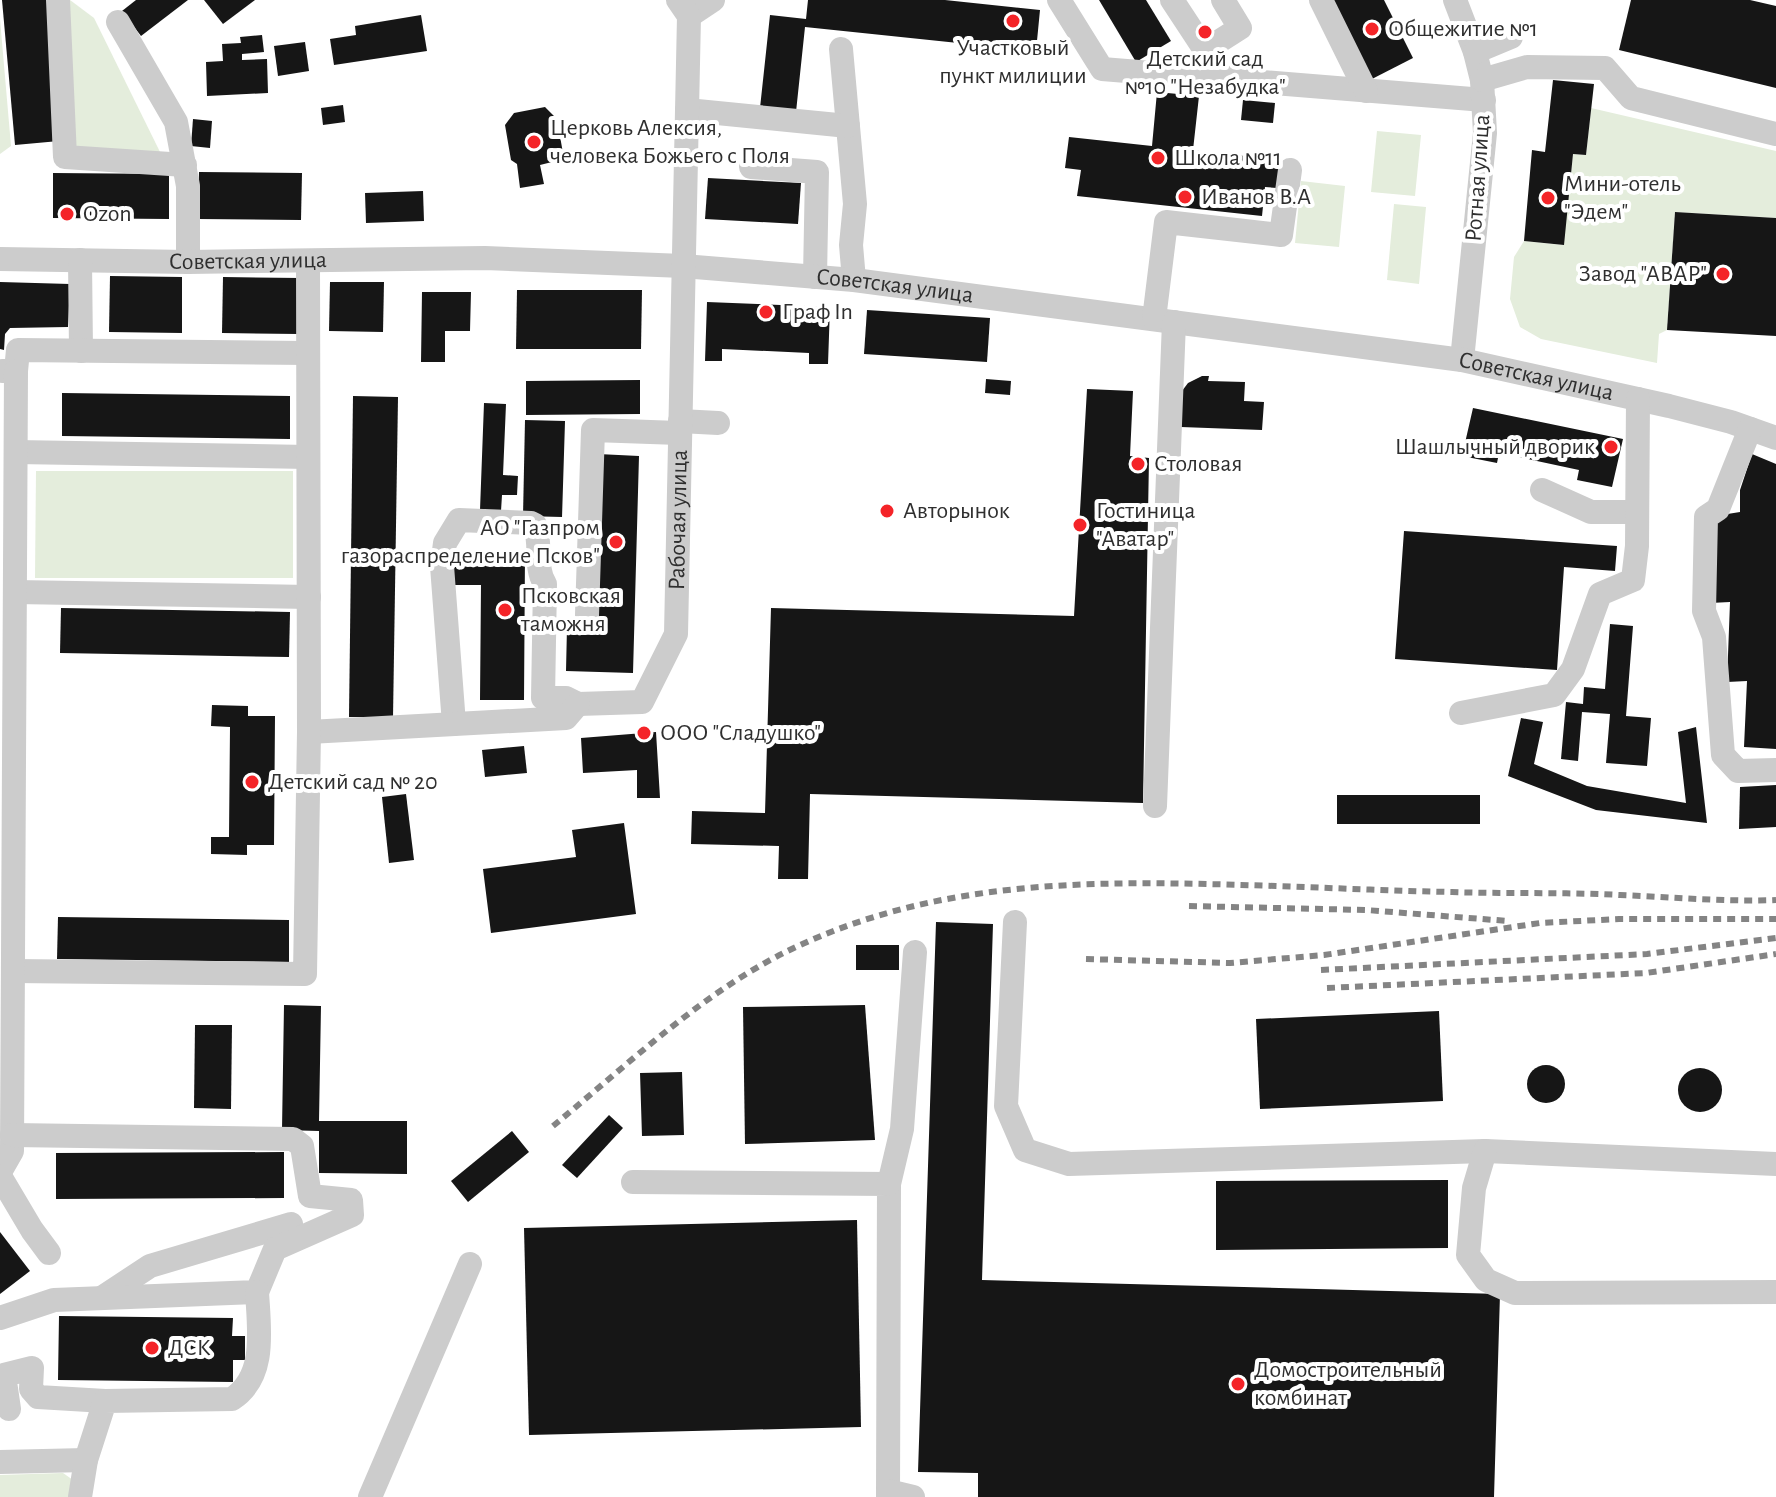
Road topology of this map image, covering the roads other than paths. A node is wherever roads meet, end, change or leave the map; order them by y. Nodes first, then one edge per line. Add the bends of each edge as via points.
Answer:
1 (58, 0) edge
2 (713, 0) edge
3 (1059, 0) edge
4 (1172, 0) edge
5 (1223, 0) edge
6 (1321, 0) edge
7 (1455, 0) edge
8 (684, 8) edge
9 (118, 22) dead end
10 (1511, 37) dead end
11 (841, 49) dead end
12 (1204, 51) junction
13 (1475, 52) junction
14 (1224, 79) junction
15 (1483, 90) junction
16 (1366, 91) junction
17 (687, 110) junction
18 (848, 126) junction
19 (1776, 134) edge
20 (185, 165) junction
21 (751, 167) dead end
22 (1290, 170) dead end
23 (0, 259) edge
24 (80, 260) junction
25 (308, 261) junction
26 (188, 262) junction
27 (683, 266) junction
28 (815, 277) junction
29 (854, 280) junction
30 (1164, 320) junction
31 (81, 351) junction
32 (308, 353) junction
33 (1462, 360) junction
34 (8, 371) edge
35 (1638, 399) junction
36 (718, 423) dead end
37 (680, 427) junction
38 (1750, 429) junction
39 (1776, 438) edge
40 (16, 452) junction
41 (308, 457) junction
42 (1542, 490) dead end
43 (1637, 512) junction
44 (15, 592) junction
45 (309, 597) junction
46 (587, 615) dead end
47 (8, 629) edge
48 (578, 704) junction
49 (1461, 713) dead end
50 (454, 724) junction
51 (309, 732) junction
52 (1776, 770) edge
53 (1155, 806) dead end
54 (6, 911) edge
55 (1015, 922) dead end
56 (915, 952) dead end
57 (13, 971) junction
58 (12, 1135) junction
59 (1485, 1151) junction
60 (1776, 1164) edge
61 (0, 1174) edge
62 (633, 1182) dead end
63 (889, 1184) junction
64 (310, 1196) junction
65 (291, 1224) junction
66 (275, 1249) junction
67 (49, 1253) dead end
68 (470, 1264) dead end
69 (257, 1292) junction
70 (1776, 1292) edge
71 (101, 1298) junction
72 (0, 1318) edge
73 (105, 1401) junction
74 (9, 1409) dead end
75 (86, 1460) junction
76 (0, 1462) edge
77 (888, 1494) edge
78 (80, 1497) edge
79 (370, 1497) edge
80 (913, 1497) edge

1 - 20 street via 65,157
2 - 8 street
3 - 14 street via 1102,69
4 - 12 street
5 - 12 street via 1240,28
6 - 16 street
7 - 13 street, Ротная улица
8 - 17 street, Рабочая улица
9 - 20 street via 176,122
10 - 13 street
11 - 18 street
12 - 14 street
13 - 15 street, Ротная улица
14 - 16 street
15 - 16 street
15 - 19 street via 1527,67 1605,68 1631,98
15 - 33 street, Ротная улица via 1485,133
17 - 18 street
17 - 27 street, Рабочая улица
18 - 29 street
20 - 26 street
21 - 28 street via 817,172
22 - 30 street via 1281,235 1166,222
23 - 24 street, Советская улица
24 - 26 street, Советская улица
24 - 31 street
25 - 26 street, Советская улица
25 - 27 street, Советская улица via 485,258
25 - 32 street
27 - 28 street, Советская улица
27 - 37 street, Рабочая улица
28 - 29 street, Советская улица
29 - 30 street, Советская улица
30 - 33 street, Советская улица
30 - 53 street
31 - 32 street
31 - 34 street via 18,350
32 - 41 street
33 - 35 street, Советская улица
34 - 40 street
35 - 38 street, Советская улица
35 - 43 street
36 - 37 street
37 - 46 street via 593,430
37 - 48 street, Рабочая улица via 676,634 642,702
38 - 39 street, Советская улица
38 - 52 street via 1718,509 1706,517 1704,611 1714,637 1723,755 1738,771
40 - 41 street
40 - 44 street
41 - 45 street
42 - 43 street via 1591,512
43 - 49 street via 1633,580 1600,594 1573,669 1554,695
44 - 45 street
44 - 47 street
45 - 51 street
47 - 54 street
48 - 50 street via 566,718
48 - 50 street via 543,698 545,584 539,574 535,525 459,520 445,543 442,566
50 - 51 street
51 - 57 street via 305,974
54 - 57 street
55 - 59 street via 1006,1106 1025,1150 1069,1164
56 - 63 street via 902,1129
57 - 58 street
58 - 61 street via 12,1151
58 - 64 street via 293,1139 302,1146
59 - 60 street
59 - 70 street via 1474,1188 1468,1255 1486,1280 1515,1293
61 - 67 street
62 - 63 street
63 - 77 street
64 - 65 street
64 - 66 street via 351,1200 352,1215
65 - 66 street
65 - 71 street via 150,1266
66 - 69 street
68 - 79 street
69 - 71 street
69 - 73 street via 256,1372 244,1391 232,1399
71 - 72 street via 54,1300
73 - 74 street via 38,1397 31,1389 32,1368 4,1375
73 - 75 street
75 - 76 street
75 - 78 street
77 - 80 street

